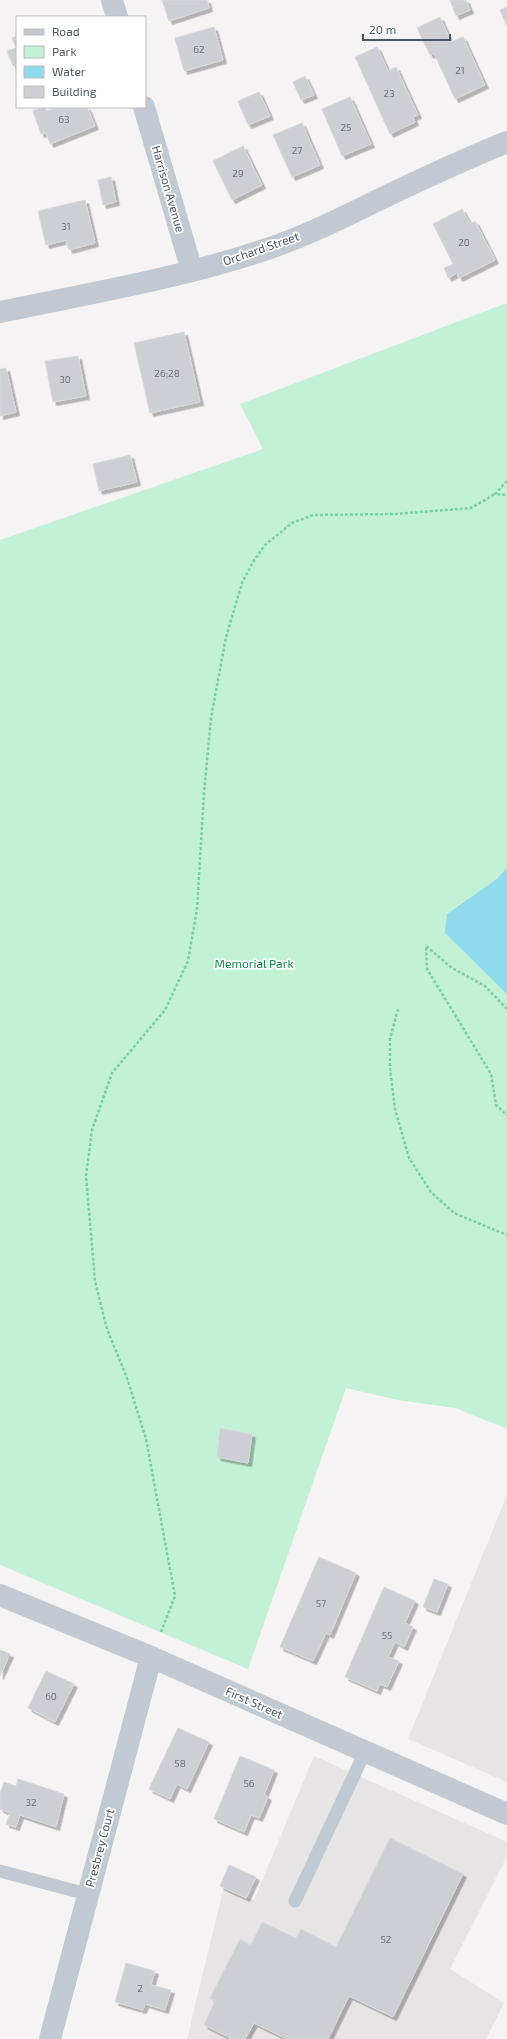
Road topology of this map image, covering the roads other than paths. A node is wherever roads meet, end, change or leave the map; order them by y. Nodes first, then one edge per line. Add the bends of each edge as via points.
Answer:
1 (112, 0) edge
2 (117, 16) edge
3 (144, 108) edge
4 (507, 142) edge
5 (192, 271) junction
6 (0, 312) edge
7 (0, 1595) edge
8 (151, 1657) junction
9 (365, 1752) junction
10 (507, 1814) edge
11 (0, 1871) edge
12 (87, 1894) junction
13 (295, 1901) dead end
14 (53, 2038) edge

1 - 2 street
3 - 5 street, Harrison Avenue
4 - 5 street, Orchard Street via 462,160 336,221 272,247
5 - 6 street, Orchard Street
7 - 8 street, First Street
8 - 9 street, First Street
8 - 12 street, Presbrey Court
9 - 10 street, First Street
9 - 13 lane
11 - 12 lane
12 - 14 street, Presbrey Court

